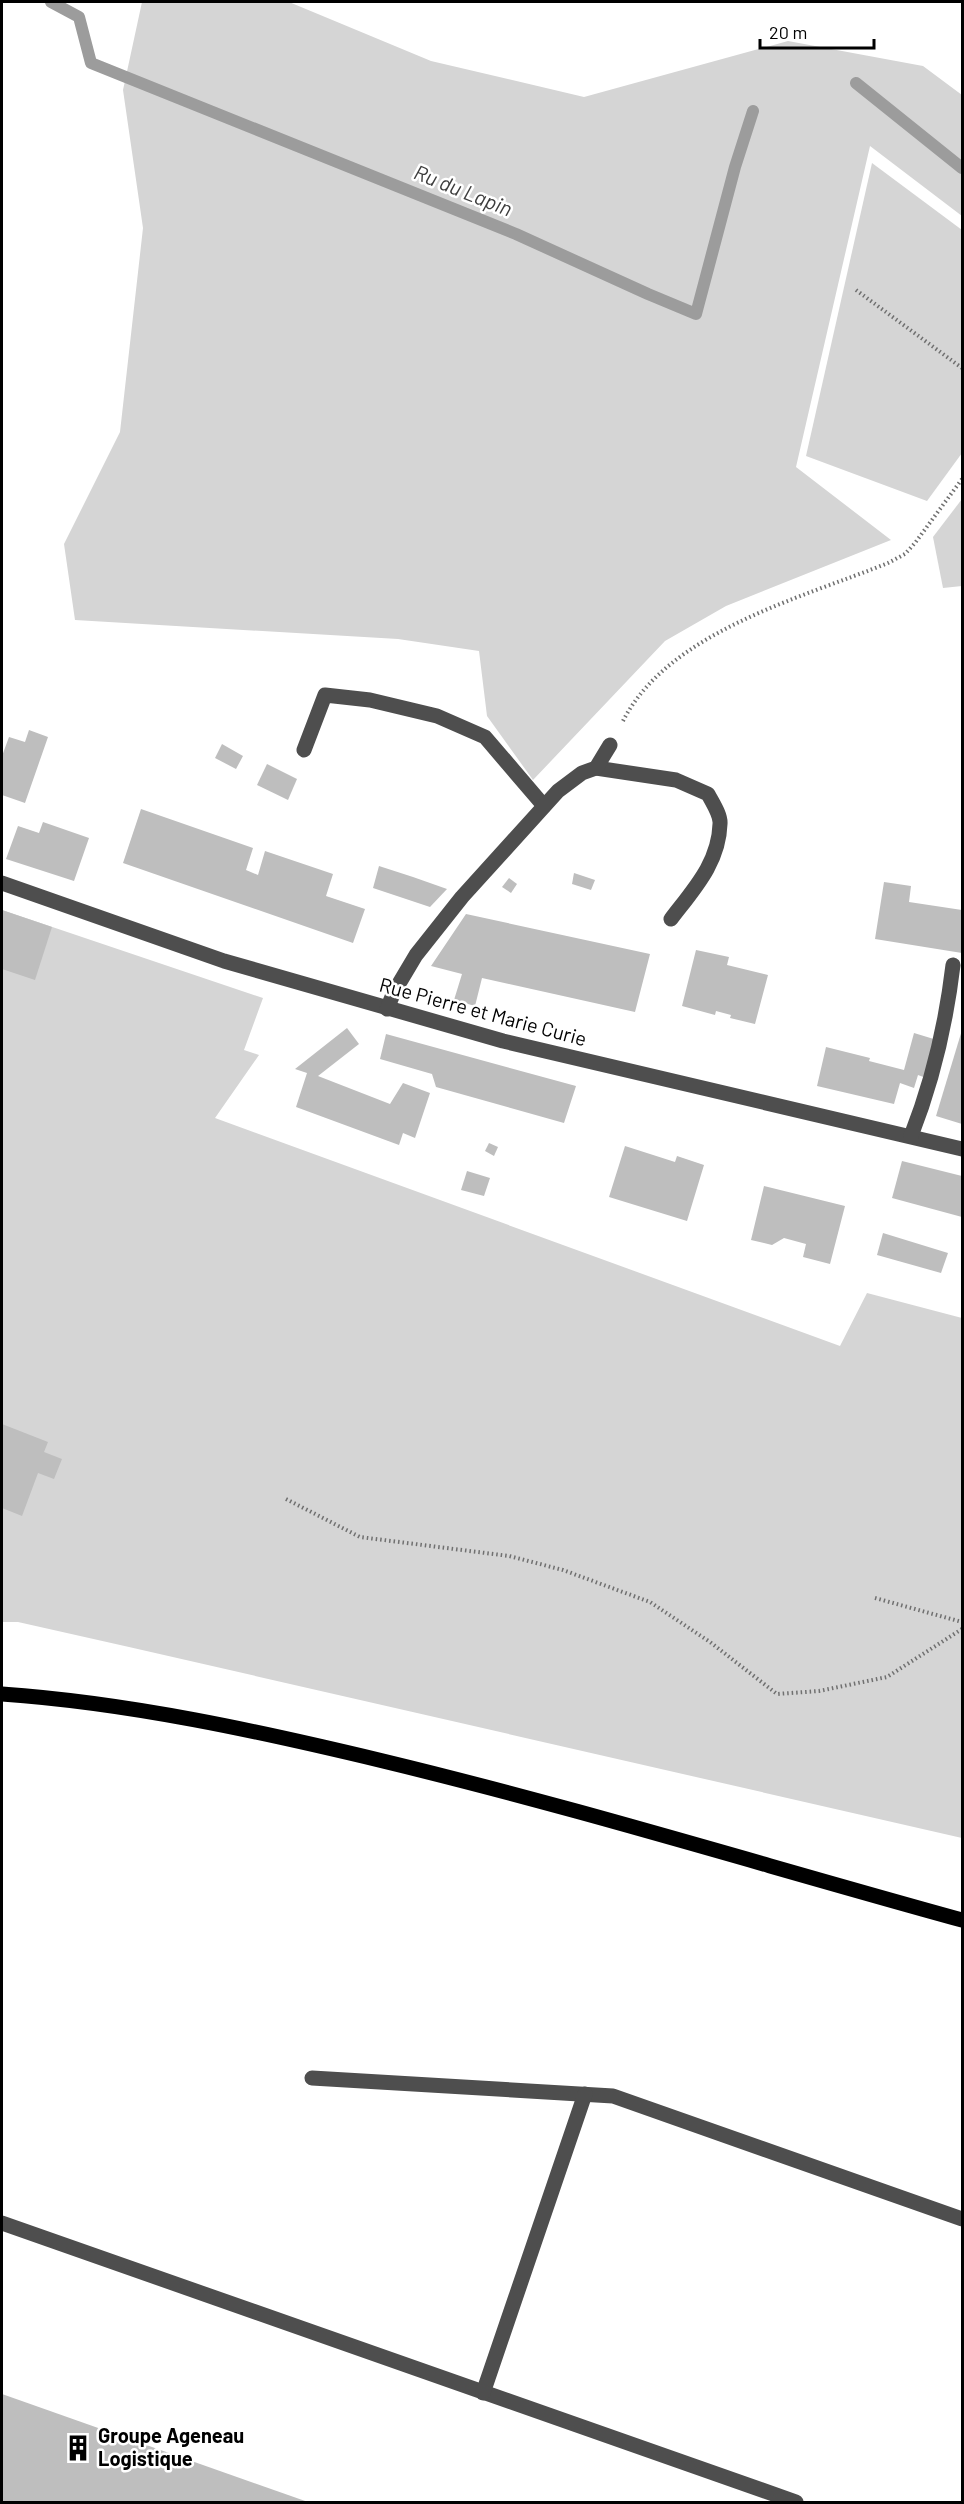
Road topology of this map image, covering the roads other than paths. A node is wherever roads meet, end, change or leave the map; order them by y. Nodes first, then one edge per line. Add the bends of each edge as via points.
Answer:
1 (610, 746) road end
2 (304, 750) dead end
3 (596, 768) junction
4 (544, 806) junction
5 (2, 883) edge
6 (671, 919) dead end
7 (953, 964) dead end
8 (387, 1009) junction
9 (911, 1136) junction
10 (963, 1149) edge
11 (2, 1694) edge
12 (963, 1920) edge
13 (312, 2078) dead end
14 (585, 2094) junction
15 (963, 2219) edge
16 (2, 2223) edge
17 (483, 2393) junction
18 (796, 2502) edge

1 - 3 street
2 - 4 street via 325,694 370,700 437,716 485,736
3 - 4 street via 574,779
3 - 6 street via 676,780 708,794 721,822 715,850 704,879
4 - 8 street via 416,955
5 - 8 street, Rue Pierre et Marie Curie via 224,960
7 - 9 street via 948,1011 929,1090
8 - 9 street, Rue Pierre et Marie Curie via 503,1041
9 - 10 street, Rue Pierre et Marie Curie
11 - 12 main road via 118,1708 306,1743 510,1792
13 - 14 street
14 - 15 street via 613,2096
14 - 17 street
16 - 17 street
17 - 18 street

